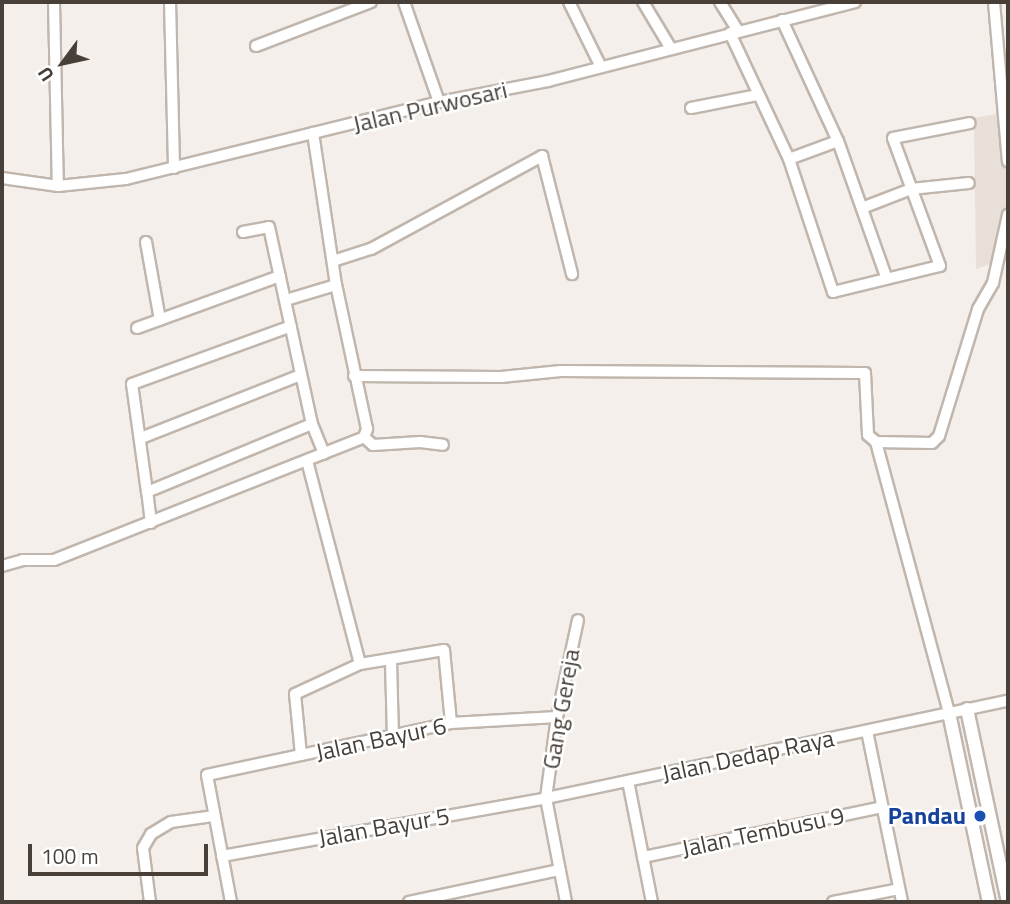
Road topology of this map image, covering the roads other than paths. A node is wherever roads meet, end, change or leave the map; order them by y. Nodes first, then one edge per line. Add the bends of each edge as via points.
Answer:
1 (54, 2) edge
2 (170, 2) edge
3 (371, 2) edge
4 (404, 2) edge
5 (569, 2) edge
6 (643, 2) edge
7 (720, 2) edge
8 (855, 2) edge
9 (994, 2) edge
10 (782, 20) junction
11 (734, 32) junction
12 (256, 46) dead end
13 (670, 47) junction
14 (601, 67) junction
15 (757, 95) junction
16 (439, 102) junction
17 (691, 108) dead end
18 (970, 122) dead end
19 (313, 133) junction
20 (838, 141) junction
21 (789, 159) junction
22 (1008, 161) edge
23 (174, 168) junction
24 (2, 178) edge
25 (969, 183) dead end
26 (58, 186) junction
27 (911, 189) junction
28 (862, 208) junction
29 (1008, 215) edge
30 (243, 232) dead end
31 (146, 242) dead end
32 (333, 261) junction
33 (572, 274) dead end
34 (280, 276) junction
35 (887, 279) junction
36 (336, 285) junction
37 (286, 300) junction
38 (160, 320) junction
39 (291, 326) junction
40 (137, 328) dead end
41 (300, 375) junction
42 (355, 376) junction
43 (312, 424) junction
44 (364, 437) junction
45 (141, 438) junction
46 (876, 442) junction
47 (443, 445) dead end
48 (324, 454) junction
49 (307, 461) junction
50 (147, 492) junction
51 (151, 523) junction
52 (2, 566) edge
53 (578, 620) dead end
54 (391, 661) junction
55 (360, 664) junction
56 (1008, 701) edge
57 (967, 709) junction
58 (949, 713) junction
59 (557, 717) junction
60 (451, 723) junction
61 (867, 730) junction
62 (973, 735) junction
63 (393, 736) junction
64 (955, 740) junction
65 (301, 755) junction
66 (628, 781) junction
67 (547, 798) junction
68 (882, 807) junction
69 (213, 816) junction
70 (222, 856) junction
71 (643, 857) junction
72 (560, 870) junction
73 (899, 889) junction
74 (150, 902) edge
75 (231, 902) edge
76 (409, 902) edge
77 (566, 902) edge
78 (652, 902) edge
79 (833, 902) edge
80 (902, 902) edge
81 (989, 902) edge
82 (1008, 902) edge

1 - 26 street
2 - 23 street
3 - 12 street
4 - 16 street
5 - 14 street
6 - 13 street
7 - 11 street
8 - 10 street, Jalan Purwosari
9 - 22 street
10 - 11 street, Jalan Purwosari
10 - 20 street
11 - 13 street, Jalan Purwosari
11 - 15 street
13 - 14 street, Jalan Purwosari
14 - 16 street, Jalan Purwosari
15 - 17 street
15 - 21 street
16 - 19 street, Jalan Purwosari
18 - 27 street via 893,138
19 - 23 street, Jalan Purwosari
19 - 32 street
20 - 21 street
20 - 28 street
21 - 35 street via 833,292
23 - 26 street, Jalan Purwosari via 97,184
24 - 26 street, Jalan Purwosari
25 - 27 street
27 - 28 street
27 - 35 street via 940,266
28 - 35 street
29 - 46 street via 993,283 978,309 937,442
30 - 34 street via 269,227
31 - 38 street
32 - 33 street via 372,248 542,156
32 - 36 street
34 - 37 street
34 - 38 street
36 - 37 street
36 - 42 street
37 - 39 street
38 - 40 street
39 - 41 street
39 - 45 street via 132,384
41 - 43 street
41 - 45 street
42 - 44 street via 367,429
42 - 46 street via 502,377 561,371 865,373 867,433
43 - 48 street
43 - 50 street
44 - 47 street via 373,446
44 - 48 street
45 - 50 street
46 - 58 street
48 - 49 street
49 - 51 street
49 - 55 street
50 - 51 street
51 - 52 street via 54,560 23,560
53 - 59 street, Gang Gereja
54 - 55 street
54 - 60 street via 444,650
54 - 63 street
55 - 65 street via 295,694
56 - 57 street, Jalan Dedap Raya
57 - 58 street, Jalan Dedap Raya
57 - 62 street
58 - 61 street, Jalan Dedap Raya
58 - 64 street
59 - 60 street, Jalan Bayur 6
59 - 67 street, Gang Gereja
60 - 63 street, Jalan Bayur 6
61 - 66 street, Jalan Dedap Raya
61 - 68 street
62 - 64 street via 964,731
62 - 82 street
63 - 65 street, Jalan Bayur 6
64 - 81 street
65 - 69 street, Jalan Bayur 6 via 207,775
66 - 67 street, Jalan Dedap Raya
66 - 71 street
67 - 70 street, Jalan Bayur 5
67 - 72 street, Gang Gereja
68 - 71 street, Jalan Tembusu 9
68 - 73 street
69 - 70 street
69 - 74 street via 171,822 151,834 143,848
70 - 75 street
71 - 78 street
72 - 76 street
72 - 77 street, Gang Gereja
73 - 79 street
73 - 80 street

